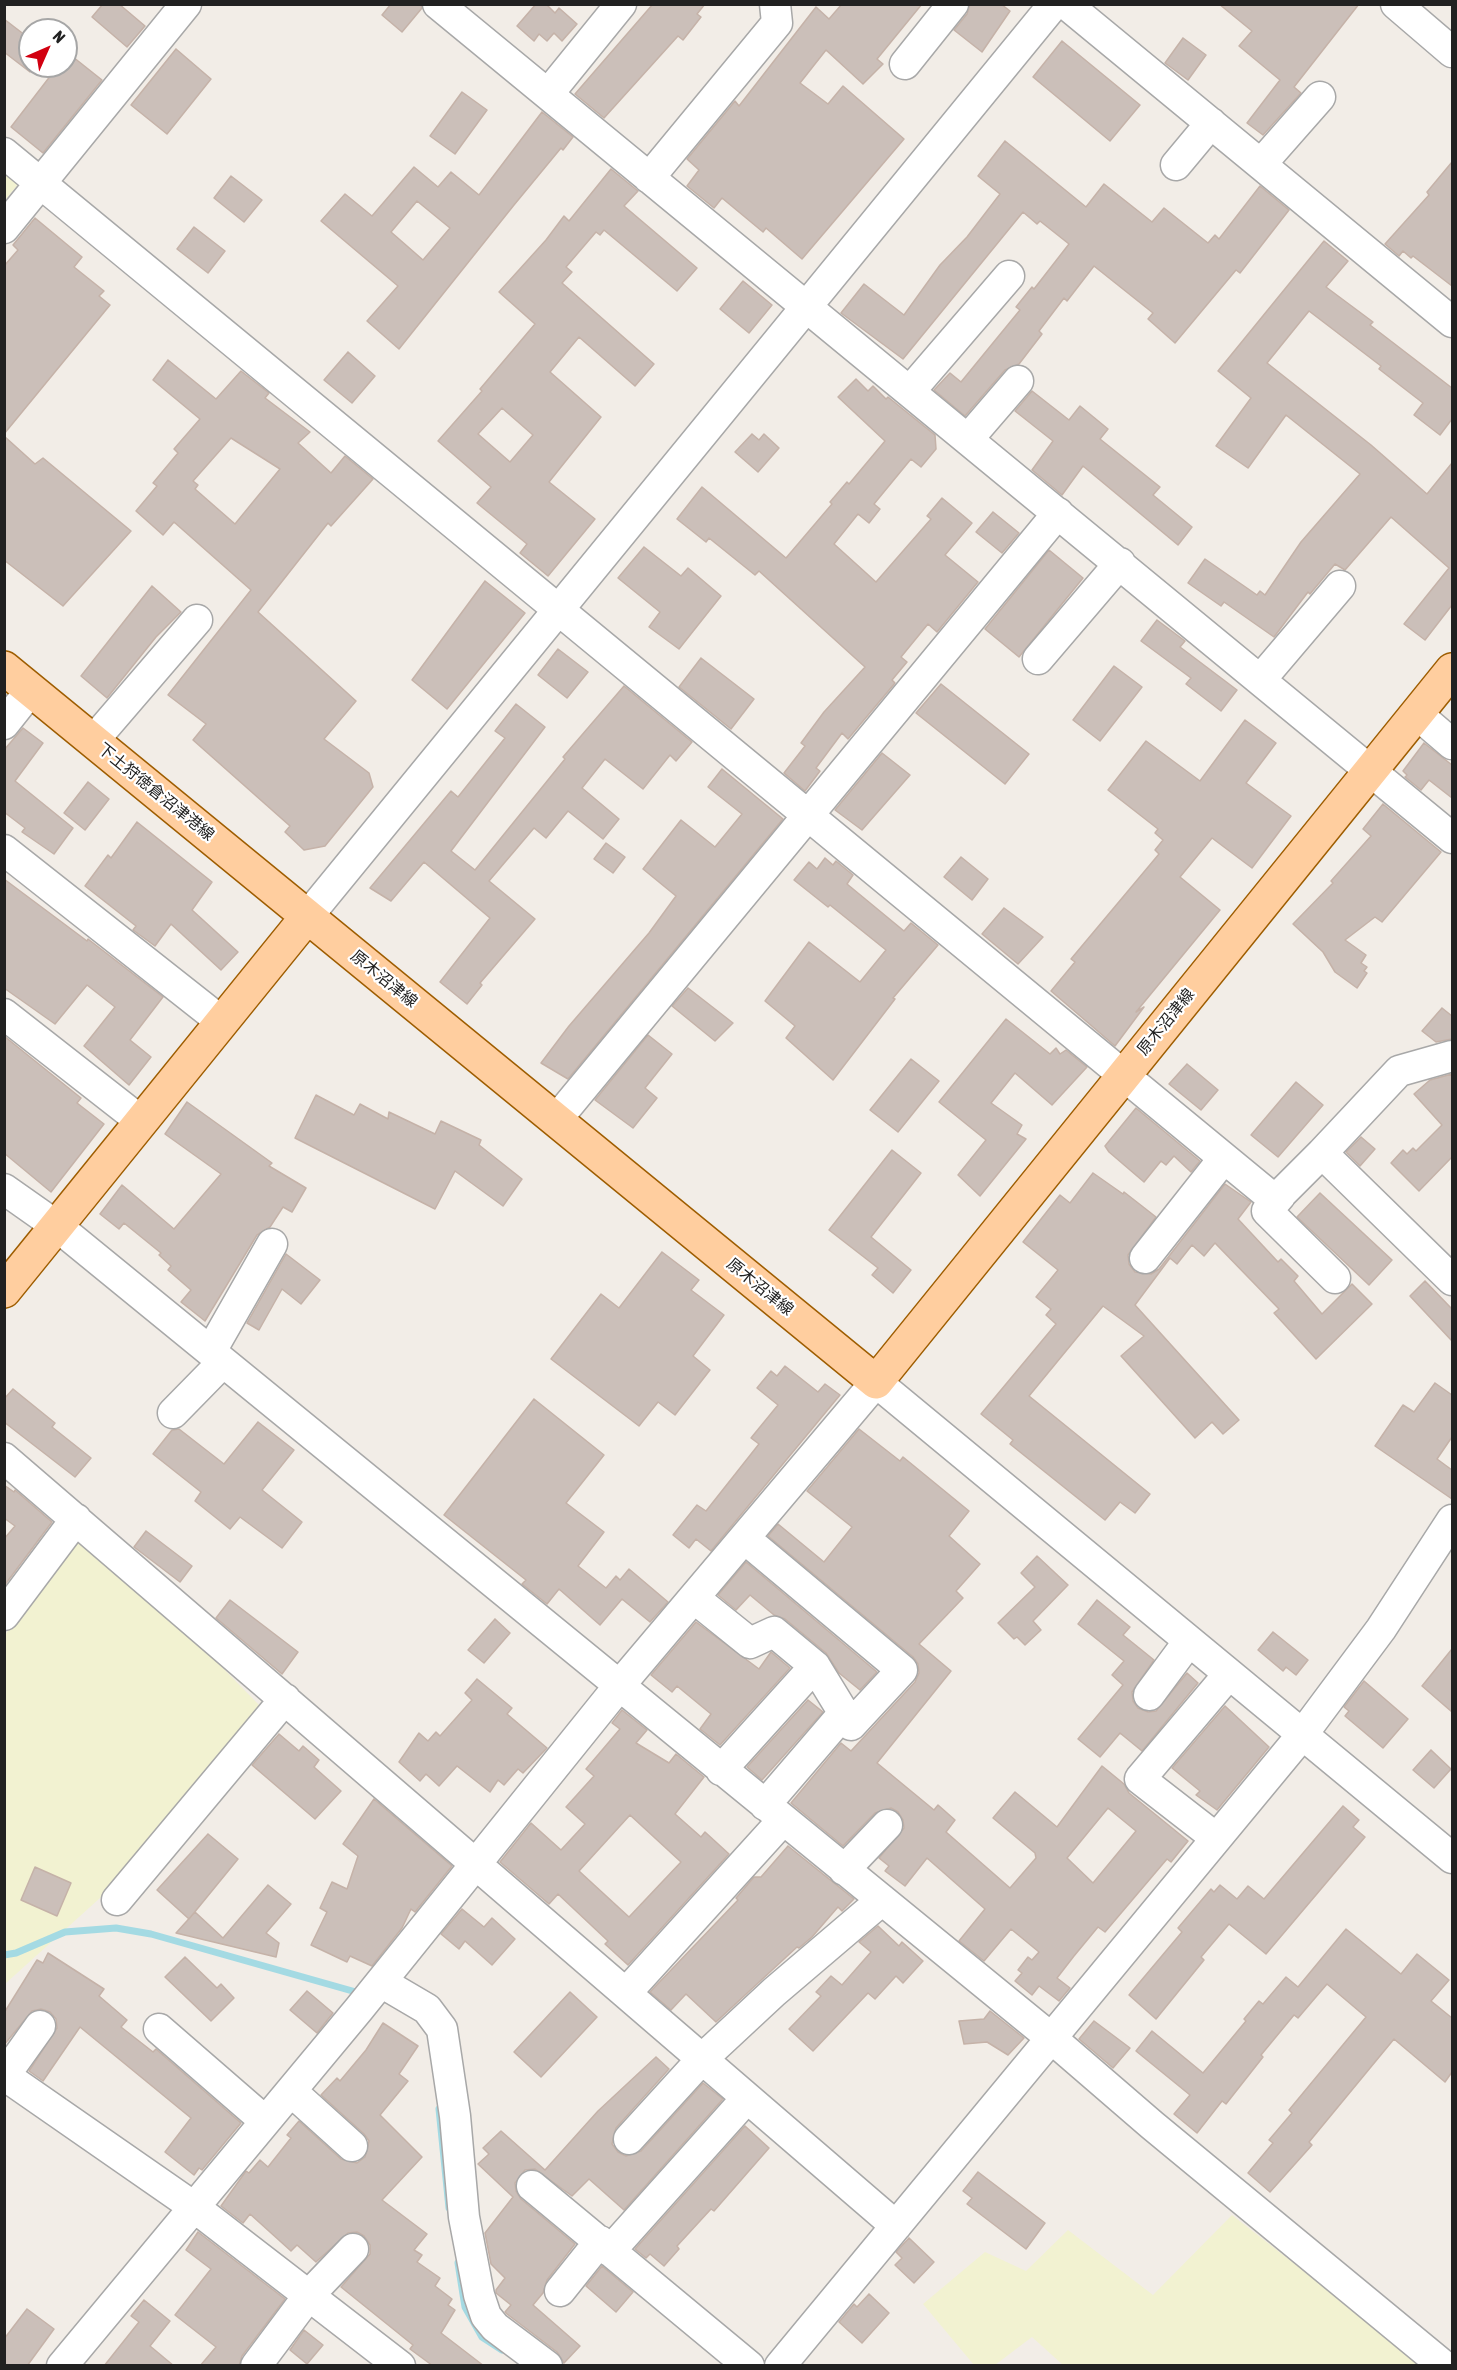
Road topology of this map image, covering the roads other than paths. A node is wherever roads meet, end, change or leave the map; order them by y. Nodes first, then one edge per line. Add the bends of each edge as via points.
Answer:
1 (186, 4) edge
2 (621, 4) edge
3 (775, 4) edge
4 (953, 4) edge
5 (1054, 4) edge
6 (1066, 4) edge
7 (1395, 4) edge
8 (446, 7) edge
9 (1452, 52) edge
10 (905, 64) dead end
11 (548, 94) junction
12 (1320, 97) dead end
13 (1211, 123) junction
14 (4, 153) edge
15 (1261, 164) junction
16 (1176, 165) dead end
17 (649, 178) junction
18 (41, 183) junction
19 (4, 228) edge
20 (1009, 276) dead end
21 (806, 305) junction
22 (1452, 322) edge
23 (1018, 381) dead end
24 (910, 391) junction
25 (968, 439) junction
26 (1058, 513) junction
27 (1120, 562) junction
28 (1340, 586) dead end
29 (559, 609) junction
30 (197, 620) dead end
31 (1038, 659) dead end
32 (4, 668) edge
33 (1452, 670) edge
34 (1261, 679) junction
35 (31, 690) junction
36 (1417, 714) junction
37 (4, 724) edge
38 (93, 741) junction
39 (1452, 744) edge
40 (1371, 770) junction
41 (809, 816) junction
42 (1452, 838) edge
43 (4, 850) edge
44 (307, 917) junction
45 (4, 1014) edge
46 (222, 1022) junction
47 (1452, 1056) edge
48 (1123, 1074) junction
49 (556, 1120) junction
50 (142, 1122) junction
51 (1322, 1153) junction
52 (1224, 1158) junction
53 (4, 1189) edge
54 (1280, 1196) junction
55 (58, 1227) junction
56 (272, 1244) dead end
57 (1144, 1258) dead end
58 (1335, 1278) dead end
59 (1452, 1280) edge
60 (4, 1291) edge
61 (217, 1356) junction
62 (876, 1382) junction
63 (173, 1413) dead end
64 (4, 1458) edge
65 (76, 1519) junction
66 (1452, 1520) edge
67 (744, 1538) junction
68 (694, 1598) junction
69 (7, 1605) edge
70 (1189, 1641) junction
71 (815, 1666) junction
72 (1229, 1674) junction
73 (619, 1686) junction
74 (1149, 1695) dead end
75 (285, 1699) junction
76 (844, 1713) junction
77 (1302, 1735) junction
78 (721, 1770) junction
79 (774, 1813) junction
80 (887, 1825) dead end
81 (1216, 1838) junction
82 (1452, 1858) edge
83 (475, 1862) junction
84 (844, 1870) junction
85 (117, 1900) dead end
86 (882, 1900) junction
87 (372, 1993) junction
88 (626, 1993) junction
89 (40, 2026) dead end
90 (159, 2029) dead end
91 (1050, 2037) junction
92 (702, 2059) junction
93 (5, 2075) edge
94 (291, 2091) junction
95 (747, 2098) junction
96 (265, 2121) junction
97 (629, 2139) dead end
98 (352, 2146) dead end
99 (532, 2186) dead end
100 (194, 2207) junction
101 (896, 2226) junction
102 (605, 2246) junction
103 (353, 2249) dead end
104 (560, 2290) dead end
105 (309, 2295) junction
106 (62, 2366) edge
107 (256, 2366) edge
108 (400, 2366) edge
109 (547, 2366) edge
110 (749, 2366) edge
111 (780, 2366) edge
112 (1444, 2366) edge

1 - 18 street
2 - 11 street
3 - 17 street via 777,23
4 - 10 street
5 - 21 street
6 - 13 street
7 - 9 street
8 - 11 street
11 - 17 street
12 - 15 street
13 - 15 street
13 - 16 street
14 - 18 street
15 - 22 street
17 - 21 street
18 - 19 street
18 - 29 street
20 - 24 street
21 - 24 street
21 - 29 street
23 - 25 street
24 - 25 street
25 - 26 street
26 - 27 street
26 - 41 street
27 - 31 street
27 - 34 street
28 - 34 street
29 - 41 street
29 - 44 street
30 - 38 street
32 - 35 main road, 下土狩徳倉沼津港線
33 - 36 main road, 原木沼津線
34 - 40 street
35 - 37 street
35 - 38 main road, 下土狩徳倉沼津港線
36 - 39 street
36 - 40 main road, 原木沼津線
38 - 44 main road, 下土狩徳倉沼津港線
40 - 42 street
40 - 48 main road, 原木沼津線
41 - 48 street
41 - 49 street
43 - 46 street
44 - 46 main road
44 - 49 main road, 原木沼津線
45 - 50 street
46 - 50 main road
47 - 51 street via 1399,1071
48 - 52 street
48 - 62 main road, 原木沼津線
49 - 62 main road, 原木沼津線
50 - 55 main road
51 - 54 street
51 - 59 street
52 - 54 street via 1275,1200
52 - 57 street
53 - 55 street
54 - 58 street via 1267,1211
55 - 60 main road
55 - 61 street
56 - 61 street
61 - 63 street
61 - 73 street
62 - 67 street
62 - 70 street
64 - 65 street
65 - 69 street
65 - 75 street
66 - 77 street via 1381,1629
67 - 68 street
67 - 76 street via 902,1670 851,1725
68 - 71 street via 750,1642 774,1632
68 - 73 street
70 - 72 street
70 - 74 street
71 - 76 street
71 - 78 street
72 - 77 street
72 - 81 street via 1140,1779
73 - 78 street
73 - 83 street
75 - 83 street
75 - 85 street
76 - 79 street
77 - 81 street
77 - 82 street
78 - 79 street
79 - 84 street
79 - 88 street
80 - 84 street
81 - 91 street
83 - 87 street
83 - 88 street
84 - 86 street
86 - 91 street
86 - 92 street
87 - 94 street
87 - 109 street via 427,2009 442,2029 454,2104 464,2217 479,2295 486,2316 495,2327
88 - 92 street
89 - 93 street
90 - 96 street
91 - 101 street
91 - 112 street
92 - 95 street
92 - 97 street
93 - 100 street
94 - 96 street
94 - 98 street
95 - 101 street
95 - 102 street
96 - 100 street
99 - 102 street
100 - 105 street
100 - 106 street
101 - 111 street
102 - 104 street
102 - 110 street
103 - 105 street
105 - 107 street
105 - 108 street

